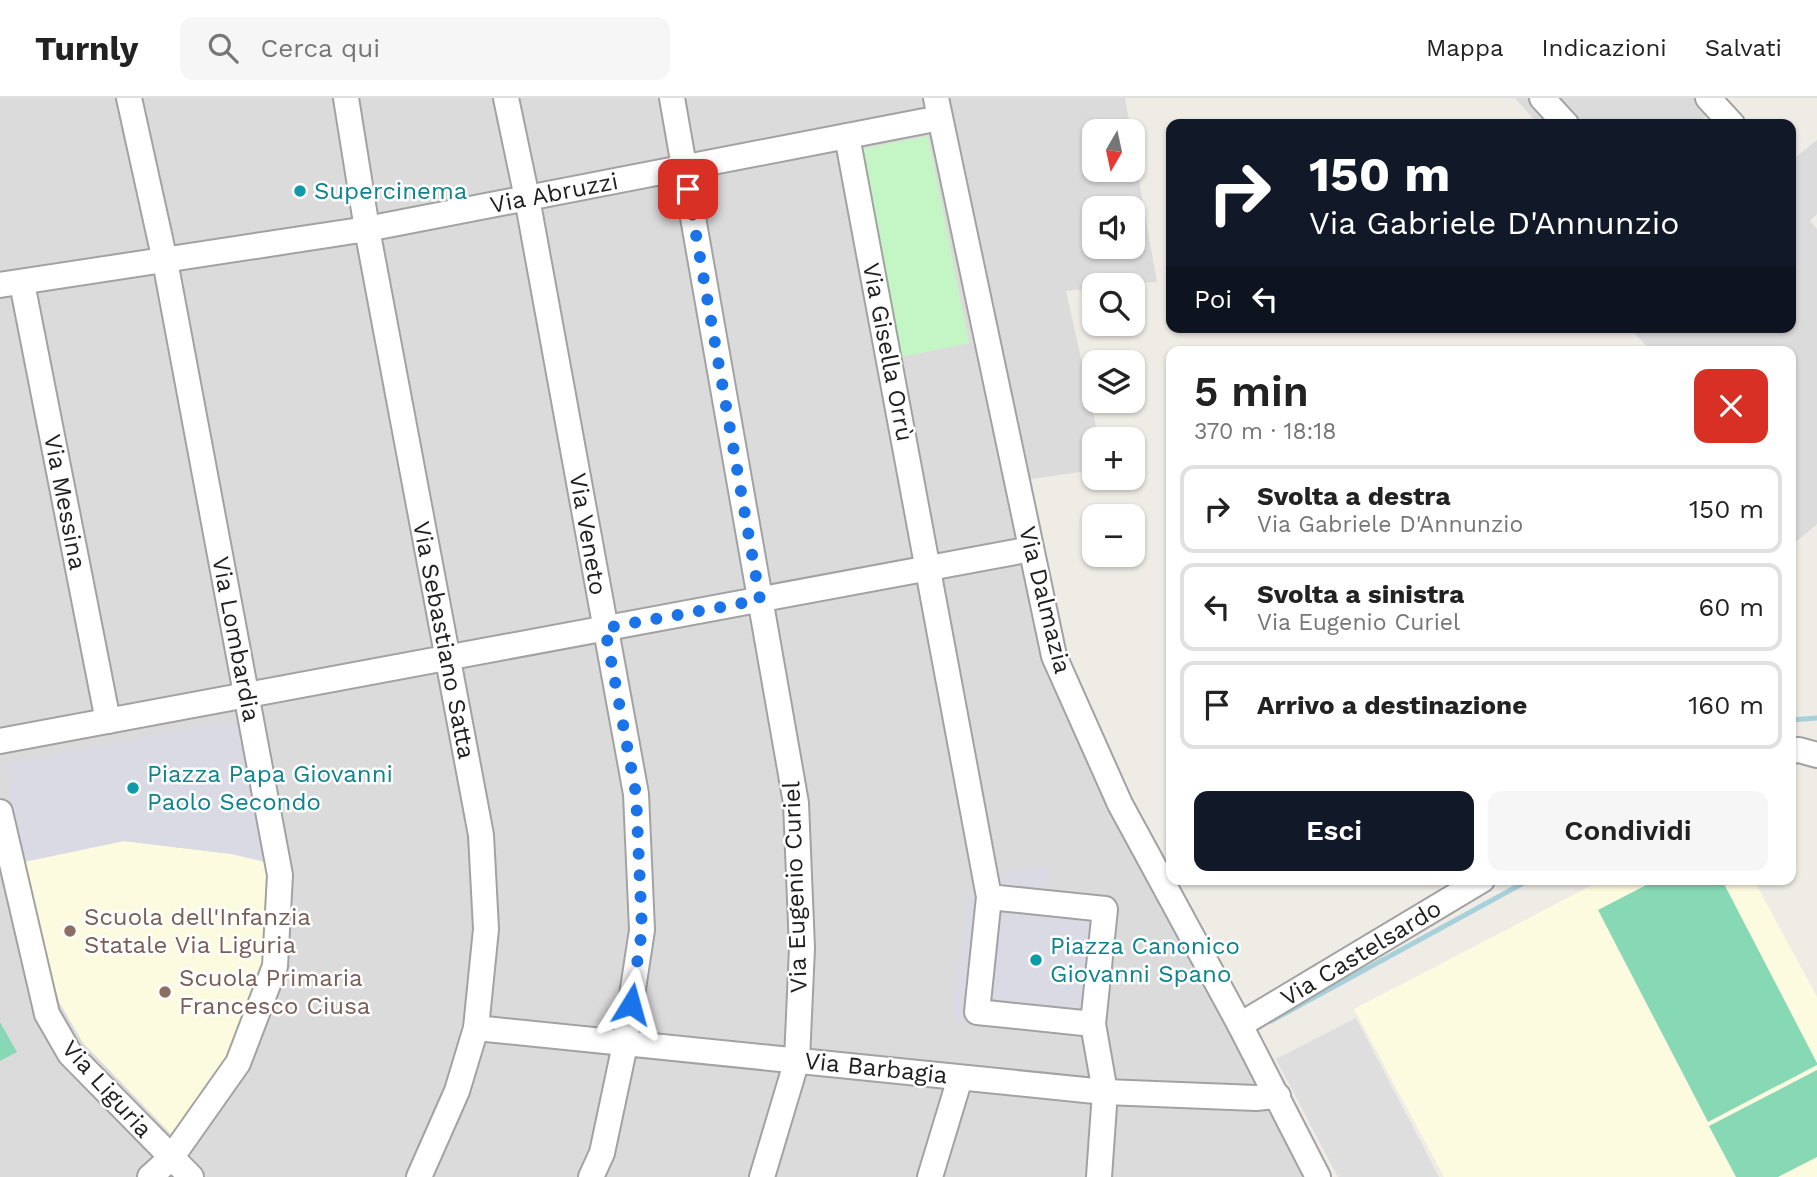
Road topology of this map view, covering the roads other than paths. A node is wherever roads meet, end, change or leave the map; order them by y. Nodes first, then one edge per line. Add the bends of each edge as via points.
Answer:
1 (129, 98) edge
2 (346, 98) edge
3 (506, 98) edge
4 (672, 98) edge
5 (1542, 98) edge
6 (1708, 98) edge
7 (938, 108) edge
8 (1561, 119) edge
9 (1727, 119) edge
10 (847, 136) junction
11 (685, 168) junction
12 (527, 198) junction
13 (367, 229) junction
14 (165, 261) junction
15 (11, 284) edge
16 (1031, 549) junction
17 (929, 568) junction
18 (760, 600) junction
19 (605, 628) junction
20 (447, 658) junction
21 (247, 695) junction
22 (108, 721) junction
23 (0, 741) edge
24 (1796, 752) edge
25 (1817, 755) edge
26 (0, 812) edge
27 (1474, 885) edge
28 (989, 897) junction
29 (1093, 1024) junction
30 (1240, 1025) junction
31 (476, 1028) junction
32 (625, 1044) junction
33 (796, 1060) junction
34 (960, 1078) junction
35 (1105, 1092) junction
36 (1278, 1096) junction
37 (171, 1158) junction
38 (150, 1177) edge
39 (191, 1177) edge
40 (419, 1177) edge
41 (591, 1177) edge
42 (762, 1177) edge
43 (930, 1177) edge
44 (1099, 1177) edge
45 (1318, 1177) edge

1 - 14 street, Via Lombardia
2 - 13 street, Via Sebastiano Satta
3 - 12 street, Via Veneto
4 - 11 street, Via Eugenio Curiel
5 - 8 street
6 - 9 street
7 - 10 street, Via Abruzzi
7 - 16 street, Via Dalmazia
10 - 11 street, Via Abruzzi
10 - 17 street, Via Gisella Orrù
11 - 12 street, Via Abruzzi
11 - 18 street, Via Eugenio Curiel
12 - 13 street, Via Abruzzi
12 - 19 street, Via Veneto
13 - 14 street, Via Abruzzi
13 - 20 street, Via Sebastiano Satta
14 - 15 street, Via Abruzzi
14 - 21 street, Via Lombardia
15 - 22 street, Via Messina
16 - 17 street
16 - 30 street, Via Dalmazia via 1054,656 1120,804
17 - 18 street
17 - 28 street, Via Gisella Orrù
18 - 19 street
18 - 33 street, Via Eugenio Curiel via 796,803 802,948
19 - 20 street
19 - 32 street, Via Veneto via 636,794 642,930
20 - 21 street
20 - 31 street, Via Sebastiano Satta via 481,835 486,929
21 - 22 street
21 - 37 street, Via Lombardia via 280,875 275,966 238,1063
22 - 23 street
24 - 25 street
26 - 37 street, Via Liguria via 47,1014 71,1055
27 - 30 street, Via Castelsardo
28 - 29 street via 977,1012
28 - 29 street via 1105,909
29 - 35 street
30 - 36 street, Via Dalmazia
31 - 32 street, Via Barbagia
31 - 40 street, Via Sebastiano Satta via 457,1091
32 - 33 street, Via Barbagia
32 - 41 street, Via Veneto via 602,1153
33 - 34 street, Via Barbagia
33 - 42 street, Via Eugenio Curiel
34 - 35 street, Via Barbagia
34 - 43 street
35 - 36 street, Via Barbagia
35 - 44 street
36 - 45 street, Via Dalmazia
37 - 38 street, Via Lombardia
37 - 39 street, Via Liguria

